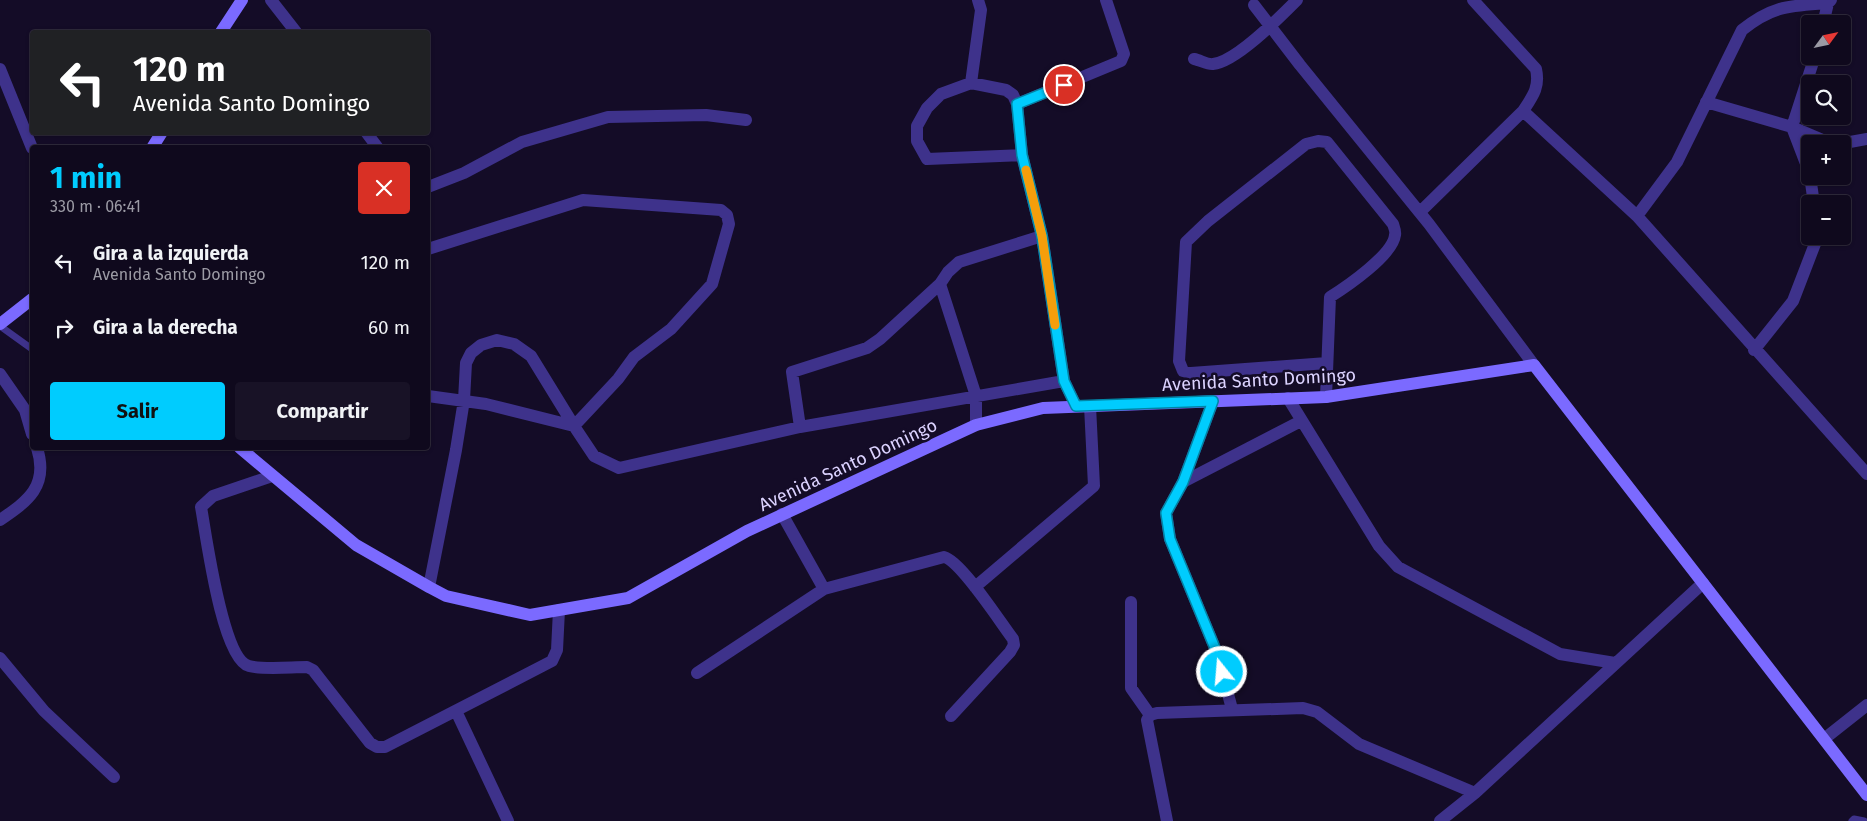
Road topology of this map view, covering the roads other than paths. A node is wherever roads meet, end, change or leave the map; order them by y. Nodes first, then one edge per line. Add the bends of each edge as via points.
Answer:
1 (242, 0) edge
2 (271, 0) edge
3 (978, 0) edge
4 (1106, 0) edge
5 (1298, 0) edge
6 (1473, 0) edge
7 (1830, 1) edge
8 (1782, 3) edge
9 (1254, 5) dead end
10 (1826, 15) edge
11 (1271, 27) junction
12 (222, 30) edge
13 (294, 30) edge
14 (1194, 59) dead end
15 (1812, 65) edge
16 (0, 69) edge
17 (971, 84) junction
18 (1706, 102) junction
19 (1017, 104) junction
20 (1522, 111) junction
21 (746, 120) dead end
22 (1792, 127) junction
23 (1811, 135) edge
24 (1867, 139) edge
25 (1851, 142) edge
26 (31, 145) edge
27 (1801, 151) edge
28 (1022, 155) junction
29 (430, 186) edge
30 (1420, 212) junction
31 (1637, 216) junction
32 (1042, 236) junction
33 (1815, 245) edge
34 (430, 248) edge
35 (940, 284) junction
36 (30, 301) edge
37 (0, 325) edge
38 (30, 348) edge
39 (1754, 350) junction
40 (1328, 363) junction
41 (1534, 365) junction
42 (0, 374) edge
43 (1064, 381) junction
44 (430, 396) edge
45 (976, 396) junction
46 (1326, 397) junction
47 (1288, 398) junction
48 (464, 400) junction
49 (1213, 401) junction
50 (1076, 406) junction
51 (1090, 406) junction
52 (1301, 421) junction
53 (976, 425) junction
54 (574, 426) junction
55 (30, 427) edge
56 (800, 427) junction
57 (38, 450) edge
58 (242, 450) edge
59 (1867, 474) edge
60 (272, 476) junction
61 (1183, 482) junction
62 (782, 514) junction
63 (0, 520) edge
64 (1703, 583) junction
65 (429, 587) junction
66 (975, 587) junction
67 (824, 588) junction
68 (1131, 602) dead end
69 (559, 610) junction
70 (0, 658) edge
71 (1614, 663) junction
72 (696, 673) dead end
73 (1867, 705) edge
74 (1232, 709) junction
75 (456, 710) junction
76 (1150, 715) junction
77 (950, 716) dead end
78 (1824, 739) junction
79 (114, 777) dead end
80 (1475, 793) junction
81 (1867, 795) edge
82 (508, 821) edge
83 (1167, 821) edge
84 (1440, 821) edge
85 (1852, 821) edge
86 (1864, 821) edge

1 - 12 street
2 - 13 street
3 - 17 street via 981,10
4 - 19 street via 1124,54 1121,61
5 - 11 street
6 - 20 street via 1536,69 1538,82 1535,94
7 - 8 street
7 - 10 street
8 - 18 street via 1742,30
9 - 11 street
11 - 14 street via 1226,60 1212,64
11 - 30 street
15 - 22 street
16 - 26 street
17 - 19 street via 1006,90
17 - 28 street via 941,94 927,108 917,126 917,141 927,159
18 - 22 street
18 - 31 street via 1677,162
19 - 28 street
20 - 30 street
20 - 31 street
21 - 29 street via 706,115 608,117 522,142 464,173
22 - 23 street
22 - 27 street
24 - 25 street
28 - 32 street
30 - 41 street
31 - 39 street
32 - 35 street via 959,262
32 - 43 street
33 - 39 street via 1793,301
34 - 54 street via 583,200 721,210 727,215 729,224 712,284 671,329 634,357
35 - 45 street
35 - 56 street via 880,340 867,348 792,372
36 - 37 street
37 - 38 lane
39 - 59 street
40 - 40 street via 1330,297 1360,277 1392,244 1396,234 1393,224 1327,142 1318,141 1306,144 1186,242 1178,362 1183,371 1191,373
40 - 46 street
41 - 46 street, Avenida Santo Domingo
41 - 64 street
42 - 55 street via 25,410
43 - 45 street
43 - 50 street
44 - 48 street
45 - 53 street
45 - 56 street
46 - 47 street, Avenida Santo Domingo
47 - 49 street, Avenida Santo Domingo
47 - 52 street
48 - 54 street
48 - 54 street via 466,363 471,353 481,345 497,340 514,344 531,356
48 - 65 street
49 - 51 street, Avenida Santo Domingo
49 - 61 street
50 - 51 street, Avenida Santo Domingo
50 - 53 street, Avenida Santo Domingo via 1044,408
51 - 66 street via 1094,486
52 - 61 street
52 - 71 street via 1379,546 1398,567 1560,654
53 - 62 street, Avenida Santo Domingo
54 - 56 street via 594,456 619,468
57 - 63 street via 38,481 28,501
58 - 60 street, Avenida Santo Domingo
60 - 65 street, Avenida Santo Domingo via 356,545
60 - 75 street via 213,496 201,507 220,611 237,656 249,666 307,667 313,670 370,743 377,747 385,747
61 - 74 street via 1166,513 1170,539 1217,653
62 - 67 street
62 - 69 street, Avenida Santo Domingo via 747,530 628,598
64 - 71 street
64 - 78 street
65 - 69 street, Avenida Santo Domingo via 446,596 530,615
66 - 67 street via 950,559 944,557
66 - 77 street via 1013,639 1014,645
67 - 72 street
68 - 76 street via 1131,688
69 - 75 street via 557,650 552,661
70 - 79 street via 44,711
71 - 80 street
73 - 78 street
74 - 76 street
74 - 80 street via 1303,708 1317,712 1359,744
75 - 82 street
76 - 83 street via 1146,720
78 - 81 street
80 - 84 street
85 - 86 lane

